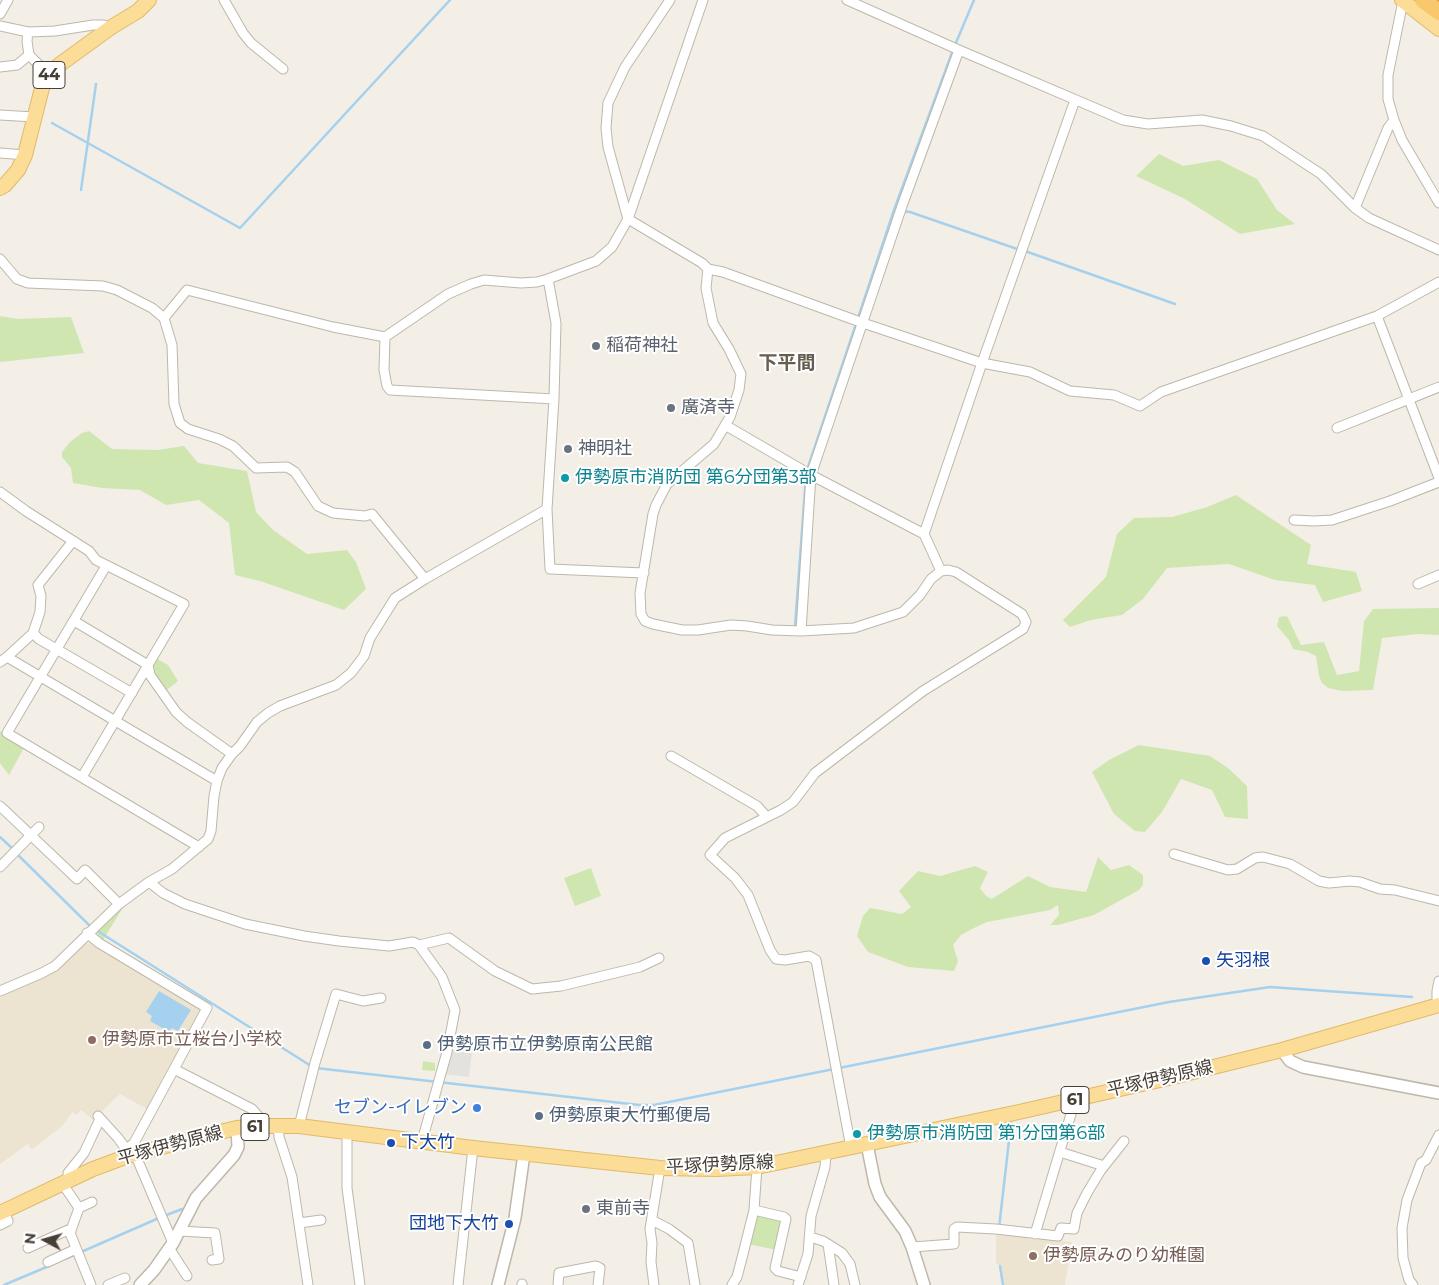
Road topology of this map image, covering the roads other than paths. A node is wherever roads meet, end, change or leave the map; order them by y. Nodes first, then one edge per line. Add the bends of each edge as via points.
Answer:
1 (8, 0) edge
2 (149, 0) edge
3 (224, 0) edge
4 (670, 0) edge
5 (703, 0) edge
6 (847, 0) edge
7 (1402, 0) edge
8 (1423, 0) edge
9 (0, 12) edge
10 (1439, 12) edge
11 (0, 26) edge
12 (110, 28) junction
13 (1439, 29) edge
14 (28, 32) junction
15 (958, 50) junction
16 (29, 55) junction
17 (0, 68) edge
18 (283, 69) dead end
19 (49, 75) junction
20 (1075, 100) junction
21 (0, 115) edge
22 (34, 117) junction
23 (1394, 120) junction
24 (0, 153) edge
25 (24, 155) junction
26 (0, 188) edge
27 (1439, 203) edge
28 (1355, 208) junction
29 (628, 219) junction
30 (1439, 250) edge
31 (0, 259) edge
32 (708, 269) junction
33 (548, 279) junction
34 (1439, 282) edge
35 (1377, 316) junction
36 (164, 318) junction
37 (863, 322) junction
38 (385, 337) junction
39 (982, 363) junction
40 (1439, 387) edge
41 (554, 399) junction
42 (1409, 399) junction
43 (725, 425) junction
44 (1338, 428) dead end
45 (811, 475) junction
46 (1439, 480) edge
47 (0, 492) edge
48 (547, 509) junction
49 (1294, 520) dead end
50 (924, 534) junction
51 (73, 541) junction
52 (106, 566) junction
53 (941, 571) junction
54 (644, 573) junction
55 (1439, 575) edge
56 (425, 579) junction
57 (1418, 584) dead end
58 (74, 621) junction
59 (801, 631) junction
60 (33, 633) junction
61 (58, 649) junction
62 (3, 659) edge
63 (148, 665) junction
64 (40, 677) junction
65 (132, 693) junction
66 (116, 721) junction
67 (4, 731) edge
68 (232, 754) junction
69 (671, 756) dead end
70 (82, 777) junction
71 (217, 781) junction
72 (0, 806) edge
73 (766, 816) junction
74 (39, 827) dead end
75 (31, 835) junction
76 (199, 847) junction
77 (1174, 854) dead end
78 (0, 867) edge
79 (148, 882) junction
80 (1439, 901) edge
81 (118, 904) junction
82 (87, 933) junction
83 (419, 945) junction
84 (659, 958) dead end
85 (1439, 981) edge
86 (0, 991) edge
87 (382, 998) dead end
88 (1438, 1005) edge
89 (1282, 1050) junction
90 (174, 1069) junction
91 (1439, 1093) edge
92 (1071, 1101) junction
93 (278, 1125) junction
94 (262, 1126) junction
95 (300, 1126) junction
96 (237, 1128) junction
97 (347, 1132) junction
98 (1439, 1135) edge
99 (422, 1141) junction
100 (1124, 1141) dead end
101 (867, 1144) junction
102 (473, 1148) junction
103 (852, 1148) junction
104 (1060, 1152) junction
105 (130, 1153) junction
106 (524, 1154) junction
107 (826, 1154) junction
108 (1104, 1166) junction
109 (757, 1167) junction
110 (660, 1168) junction
111 (66, 1181) junction
112 (92, 1202) dead end
113 (79, 1208) junction
114 (754, 1210) junction
115 (1, 1217) edge
116 (321, 1220) dead end
117 (652, 1220) junction
118 (300, 1223) junction
119 (71, 1231) junction
120 (180, 1231) junction
121 (1035, 1234) junction
122 (810, 1237) junction
123 (828, 1244) junction
124 (171, 1246) junction
125 (912, 1247) junction
126 (28, 1248) dead end
127 (76, 1249) junction
128 (218, 1259) dead end
129 (48, 1262) dead end
130 (187, 1276) dead end
131 (125, 1278) dead end
132 (799, 1281) edge
133 (600, 1284) edge
134 (91, 1285) edge
135 (108, 1285) edge
136 (140, 1285) edge
137 (308, 1285) edge
138 (360, 1285) edge
139 (458, 1285) edge
140 (498, 1285) edge
141 (558, 1285) edge
142 (654, 1285) edge
143 (695, 1285) edge
144 (732, 1285) edge
145 (834, 1285) edge
146 (855, 1285) edge
147 (924, 1285) edge
148 (1412, 1285) edge

1 - 9 street
2 - 12 main road, 44
3 - 18 street via 243,34
4 - 29 street via 625,67 608,104 608,148
5 - 29 street
6 - 15 street
7 - 13 main road
7 - 23 street via 1388,74 1388,98
8 - 10 highway
11 - 14 street
12 - 14 street via 104,25
12 - 19 main road, 44
14 - 16 street
15 - 20 street
15 - 37 street
16 - 17 street via 17,65
16 - 19 street
19 - 22 main road, 44
20 - 28 street via 1133,123 1202,120 1263,136 1321,174
20 - 39 street
21 - 22 street
22 - 25 main road, 44
23 - 27 street
23 - 28 street
24 - 25 street
25 - 26 main road, 44 via 18,170
28 - 30 street via 1369,218
29 - 32 street
29 - 33 street via 612,247 596,261
31 - 36 street via 17,279 28,283 103,286 152,308
32 - 37 street
32 - 43 street via 706,288 713,323 741,374 739,390
33 - 38 street via 521,283 484,280 471,284 448,294
33 - 41 street via 556,323
34 - 35 street
35 - 39 street via 1161,392 1140,406 1114,395 1070,391 1030,372
35 - 42 street
36 - 38 street via 187,290
36 - 56 street via 172,345 174,404 180,423 233,446 256,468 287,466 295,472 318,506 325,510 365,516 372,514
37 - 39 street
37 - 45 street
38 - 41 street via 384,370 390,390
39 - 50 street
40 - 42 street
41 - 48 street
42 - 44 street
42 - 46 street
43 - 45 street
43 - 54 street via 714,444 676,475 664,490 653,514
45 - 50 street
45 - 59 street
46 - 49 street via 1332,520
47 - 51 street
48 - 54 street via 550,569
48 - 56 street
50 - 53 street
51 - 52 street
51 - 60 street via 38,585 40,612
52 - 58 street
52 - 63 street via 184,604
53 - 59 street via 903,612 854,628
53 - 73 street via 956,572 1022,614 1026,622 1023,629 923,691 815,773 793,802
54 - 59 street via 640,593 641,614 654,624 682,630 732,625
55 - 57 street
56 - 68 street via 395,598 370,638 364,656 351,673 336,685 268,713 256,722
58 - 61 street
58 - 63 street
60 - 61 street
60 - 62 street
61 - 64 street
61 - 65 street
62 - 64 street
63 - 65 street
63 - 68 street via 150,675 176,712
64 - 66 street
64 - 67 street
65 - 66 street
66 - 70 street
66 - 71 street
67 - 70 street
68 - 71 street
69 - 73 street via 757,806
70 - 76 street
71 - 76 street via 212,831
72 - 75 street
73 - 103 street via 724,838 710,854 748,895 776,959 809,956 816,960
74 - 75 street
75 - 78 street
75 - 81 street via 76,879 85,870
76 - 79 street via 172,869
77 - 80 street via 1228,870 1237,870 1255,858 1263,857 1290,864 1319,881 1360,882
79 - 81 street
79 - 83 street via 185,904 245,924 339,941 390,946 413,942
81 - 82 street
82 - 86 street via 55,966
82 - 90 street via 207,1008
83 - 84 street via 449,938 495,971 532,989 561,986 640,967
83 - 99 street via 442,977 456,1010
85 - 88 street
87 - 95 street via 363,1001 336,994
88 - 89 main road, 平塚伊勢原線 / 61
89 - 91 street via 1302,1067
89 - 92 main road, 平塚伊勢原線 / 61
90 - 94 street via 252,1109 261,1119
90 - 105 street
92 - 101 main road, 平塚伊勢原線 / 61
92 - 104 street via 1071,1114
93 - 94 main road, 平塚伊勢原線 / 61
93 - 95 main road, 平塚伊勢原線 / 61
93 - 118 street
94 - 96 main road, 平塚伊勢原線 / 61
95 - 97 main road, 平塚伊勢原線 / 61
96 - 105 main road, 平塚伊勢原線 / 61
96 - 120 street via 238,1147 234,1155 196,1198
97 - 99 main road, 平塚伊勢原線 / 61
97 - 138 street via 347,1188
98 - 148 street via 1426,1160 1421,1163 1406,1200 1402,1228 1404,1258
99 - 102 main road, 平塚伊勢原線 / 61
100 - 108 street
101 - 103 main road, 平塚伊勢原線 / 61
101 - 125 street via 880,1197 905,1230
102 - 106 main road, 平塚伊勢原線 / 61
102 - 139 street
103 - 107 main road, 平塚伊勢原線 / 61
104 - 108 street
104 - 121 street
105 - 111 main road, 平塚伊勢原線 / 61
105 - 111 street via 99,1118 84,1154 68,1173
105 - 124 street
106 - 110 main road, 平塚伊勢原線 / 61
106 - 140 street via 515,1218
107 - 109 main road, 平塚伊勢原線 / 61
107 - 122 street via 811,1216
108 - 121 street via 1077,1213 1074,1229 1061,1228 1058,1236
109 - 110 main road, 平塚伊勢原線 / 61 via 716,1170
109 - 114 street
110 - 117 street
111 - 113 street
111 - 115 main road, 平塚伊勢原線 / 61
112 - 113 street
113 - 119 street
114 - 132 street via 786,1219 775,1268
114 - 144 street via 737,1277
116 - 118 street
117 - 142 street
117 - 143 street via 670,1228 688,1243
118 - 137 street
119 - 126 street
119 - 127 street
120 - 124 street
120 - 128 street via 215,1233
121 - 125 street via 957,1227 954,1229 954,1244
122 - 123 street
122 - 132 street
123 - 145 street
123 - 146 street via 842,1253 850,1264
124 - 130 street
124 - 136 street
125 - 147 street
127 - 129 street
127 - 134 street
131 - 135 street
133 - 141 street via 600,1268 596,1266 559,1273

